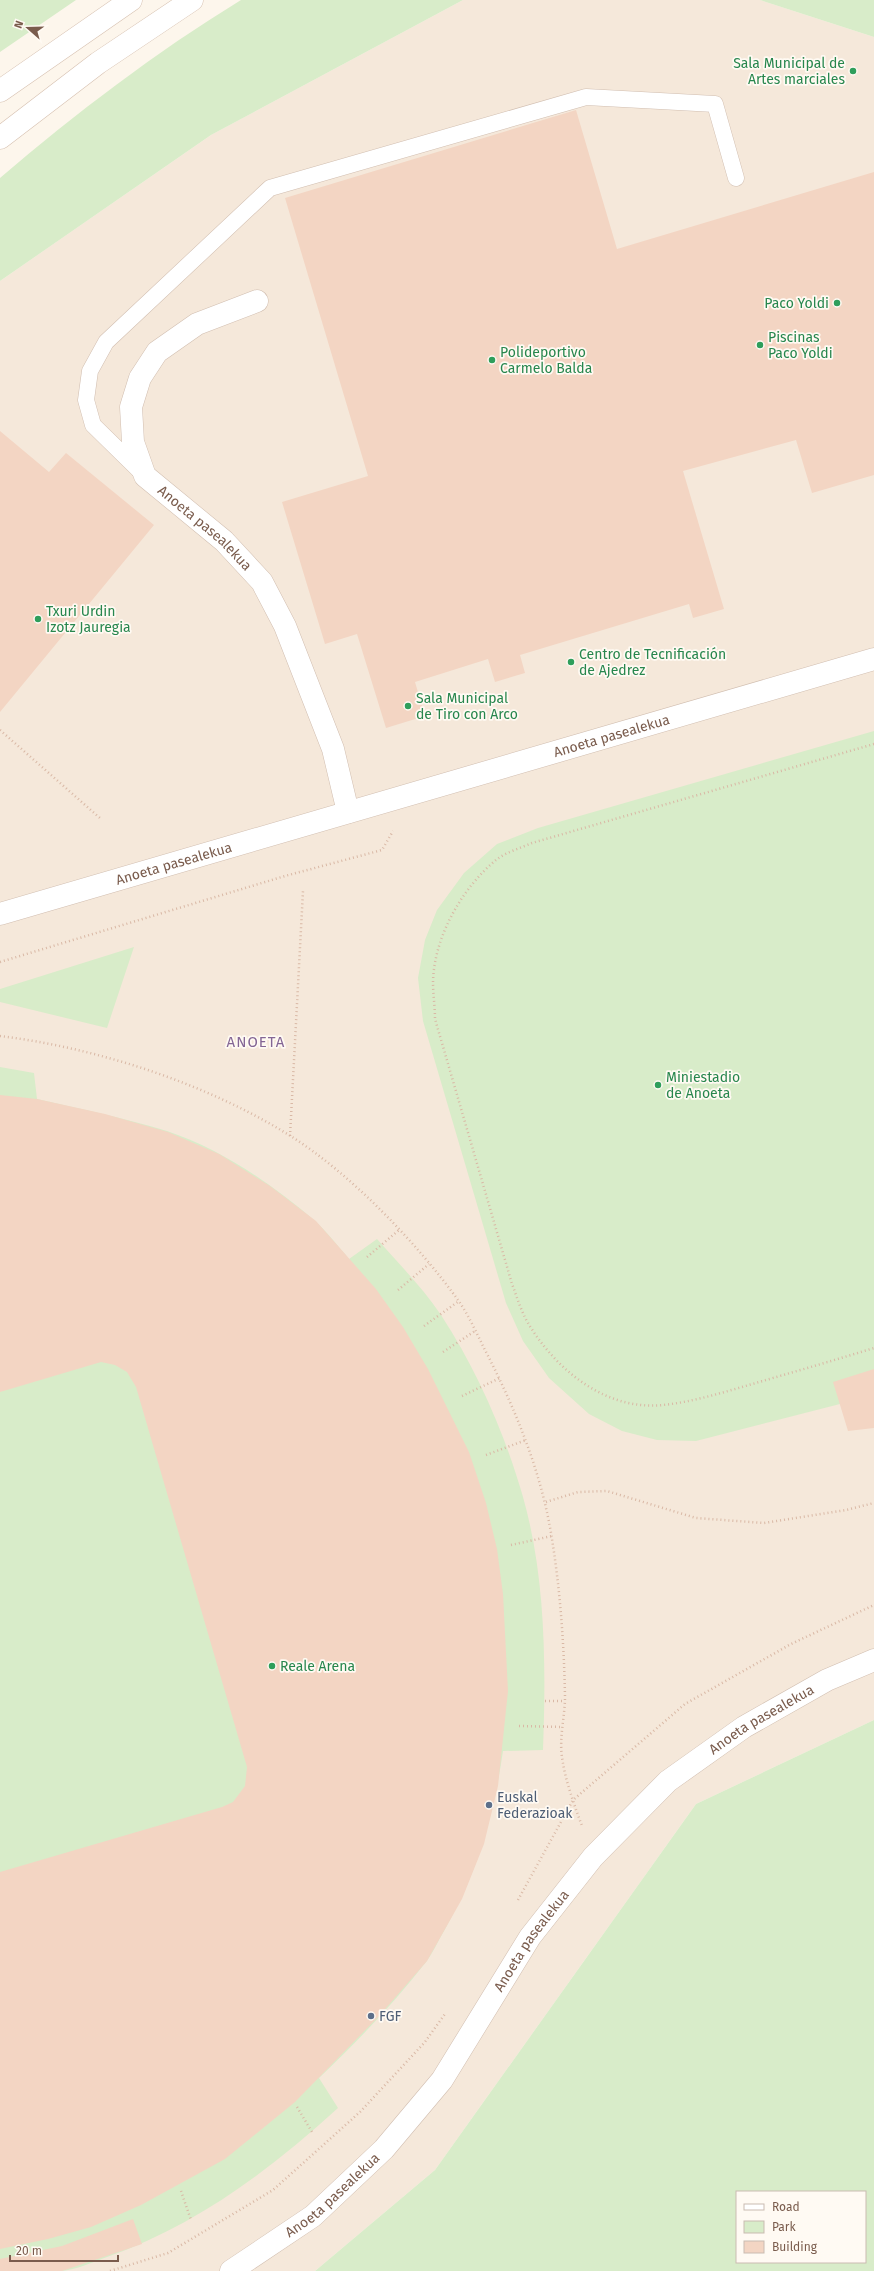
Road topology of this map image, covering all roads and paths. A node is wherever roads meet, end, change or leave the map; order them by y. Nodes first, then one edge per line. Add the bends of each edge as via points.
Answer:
1 (131, 0) edge
2 (192, 0) edge
3 (0, 91) edge
4 (0, 138) edge
5 (736, 178) dead end
6 (257, 301) dead end
7 (145, 476) junction
8 (874, 659) edge
9 (0, 730) edge
10 (874, 744) edge
11 (415, 793) junction
12 (348, 812) junction
13 (101, 819) dead end
14 (303, 891) dead end
15 (0, 914) edge
16 (0, 962) edge
17 (0, 1036) edge
18 (290, 1136) junction
19 (399, 1230) junction
20 (367, 1257) dead end
21 (429, 1264) junction
22 (398, 1290) dead end
23 (459, 1301) junction
24 (424, 1326) dead end
25 (476, 1331) junction
26 (874, 1348) edge
27 (443, 1352) dead end
28 (500, 1378) junction
29 (462, 1396) dead end
30 (526, 1440) junction
31 (486, 1455) dead end
32 (546, 1502) junction
33 (874, 1503) edge
34 (552, 1536) junction
35 (511, 1545) dead end
36 (874, 1605) edge
37 (874, 1660) edge
38 (545, 1701) dead end
39 (565, 1701) junction
40 (519, 1726) dead end
41 (563, 1727) junction
42 (573, 1800) junction
43 (592, 1857) junction
44 (514, 1906) dead end
45 (446, 2012) dead end
46 (297, 2107) dead end
47 (312, 2132) dead end
48 (181, 2191) dead end
49 (191, 2220) dead end
50 (110, 2271) edge
51 (231, 2271) edge

1 - 3 street
2 - 4 street via 98,63
5 - 7 lane via 715,104 586,97 270,188 106,342 90,371 86,400 93,425
6 - 7 street, Anoeta pasealekua via 197,324 157,352 140,378 131,407 133,442
7 - 12 street, Anoeta pasealekua via 224,541 262,582 285,626 333,749
8 - 11 street, Anoeta pasealekua
9 - 13 path
10 - 26 path via 532,843 498,859 471,884 452,914 439,947 433,981 435,1019 512,1284 528,1322 548,1351 570,1373 598,1393 629,1404 662,1406 702,1399
11 - 12 street, Anoeta pasealekua
11 - 16 path via 382,850 285,876
12 - 15 street, Anoeta pasealekua
14 - 18 path
17 - 18 path via 20,1038 110,1059 177,1081 245,1111
18 - 19 path via 352,1184
19 - 20 path
19 - 21 path
21 - 22 path
21 - 23 path
23 - 24 path
23 - 25 path
25 - 27 path
25 - 28 path
28 - 29 path
28 - 30 path
30 - 31 path
30 - 32 path
32 - 33 path via 578,1492 607,1491 696,1518 764,1523
32 - 34 path
34 - 35 path
34 - 39 path via 562,1616
36 - 42 path via 791,1644 685,1704
37 - 43 street, Anoeta pasealekua via 827,1680 744,1727 668,1781
38 - 39 path
39 - 41 path
40 - 41 path
41 - 42 path via 562,1756
42 - 43 path
42 - 44 path
43 - 51 street, Anoeta pasealekua via 530,1937 442,2080 384,2149 313,2216
45 - 50 path via 426,2042 360,2112 273,2190 168,2253
46 - 47 path
48 - 49 path

